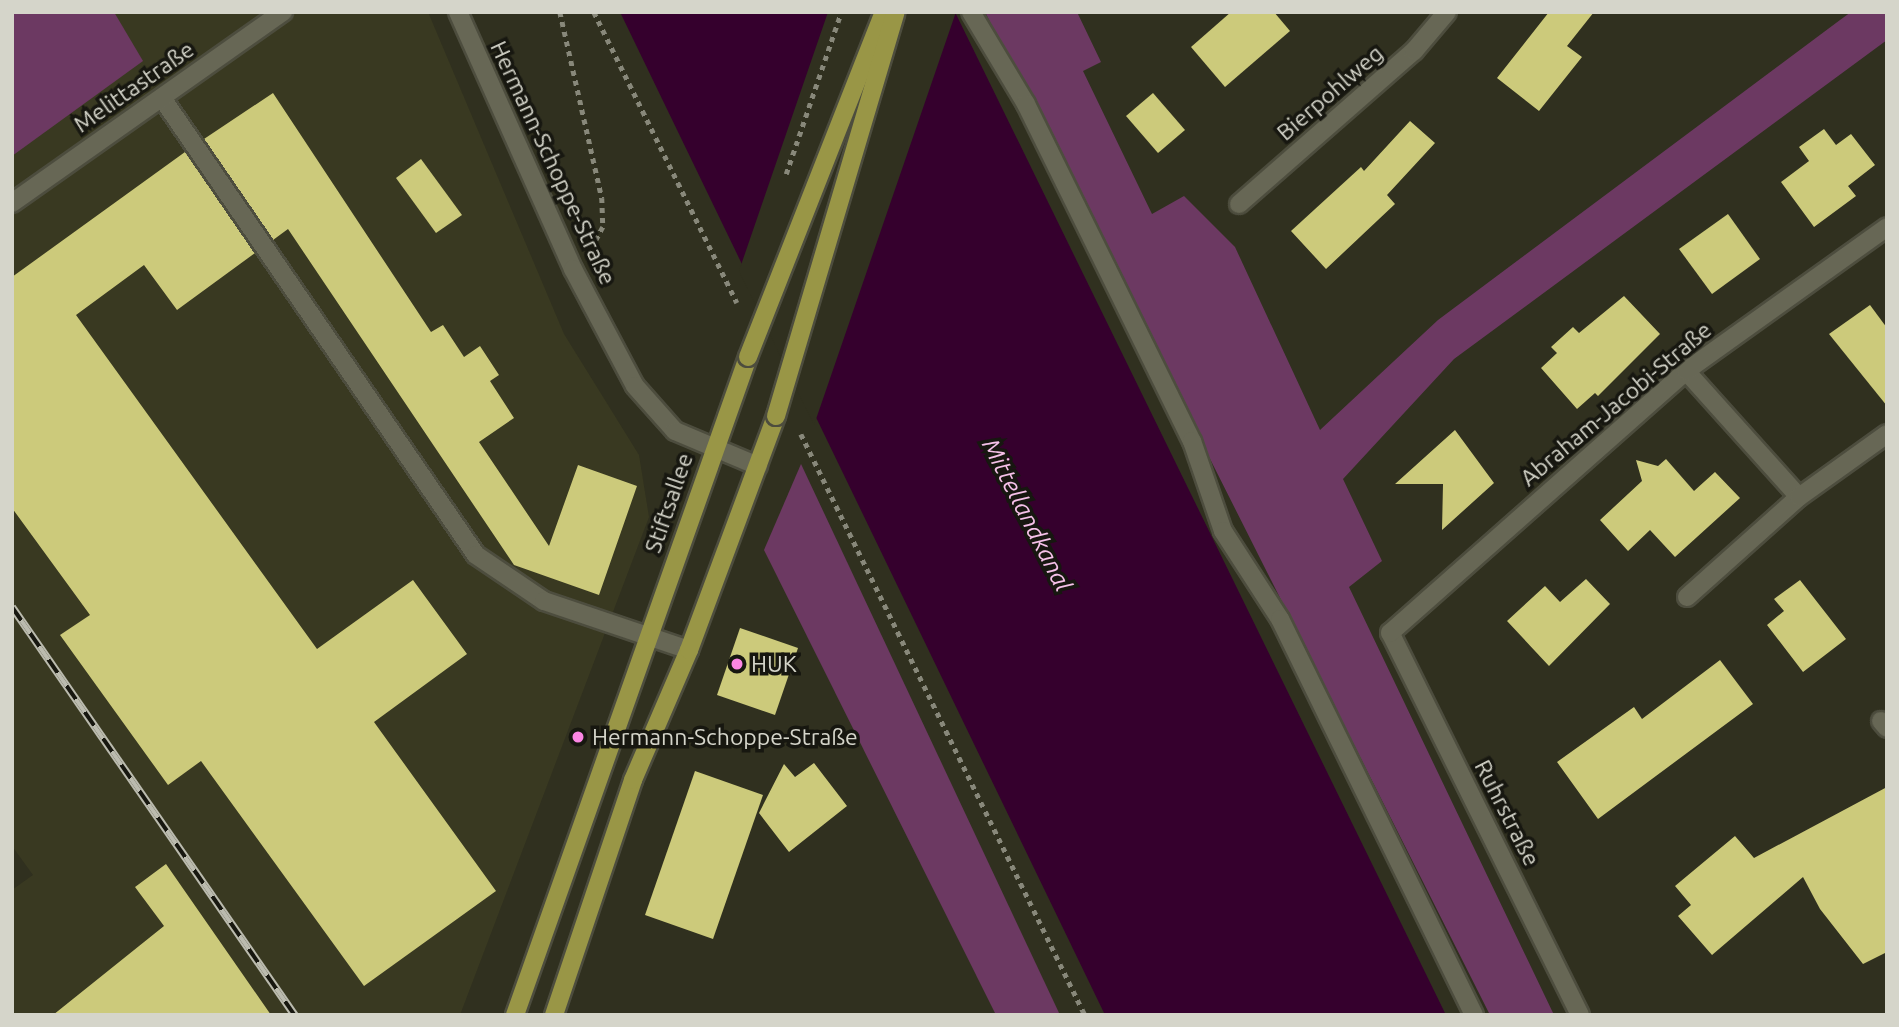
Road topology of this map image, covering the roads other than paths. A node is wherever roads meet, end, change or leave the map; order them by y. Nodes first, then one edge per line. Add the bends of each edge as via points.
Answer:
1 (283, 12) edge
2 (457, 12) edge
3 (884, 12) edge
4 (896, 12) edge
5 (971, 12) edge
6 (1447, 12) edge
7 (162, 97) junction
8 (12, 203) edge
9 (1239, 204) dead end
10 (1887, 228) edge
11 (1686, 371) junction
12 (1887, 434) edge
13 (713, 449) junction
14 (758, 466) junction
15 (1799, 497) junction
16 (1687, 597) dead end
17 (1390, 633) joint
18 (649, 637) junction
19 (690, 650) junction
20 (515, 1015) edge
21 (554, 1015) edge
22 (1474, 1015) edge
23 (1580, 1015) edge

1 - 7 street, Melittastraße
2 - 13 street, Hermann-Schoppe-Straße via 573,269 652,412 675,431
3 - 13 main road, Stiftsallee, bridge
4 - 14 main road, bridge
5 - 22 street via 1026,103 1192,441 1223,531 1280,619
6 - 9 street, Bierpohlweg via 1415,51
7 - 8 street, Melittastraße
7 - 18 street via 476,555 544,601
10 - 11 street, Abraham-Jacobi-Straße
11 - 15 street
11 - 17 street, Abraham-Jacobi-Straße
12 - 15 street
13 - 14 street, Hermann-Schoppe-Straße
13 - 18 main road, Stiftsallee
14 - 19 main road
15 - 16 street
17 - 23 street, Ruhrstraße
18 - 19 street
18 - 20 main road, Stiftsallee
19 - 21 main road via 633,780

